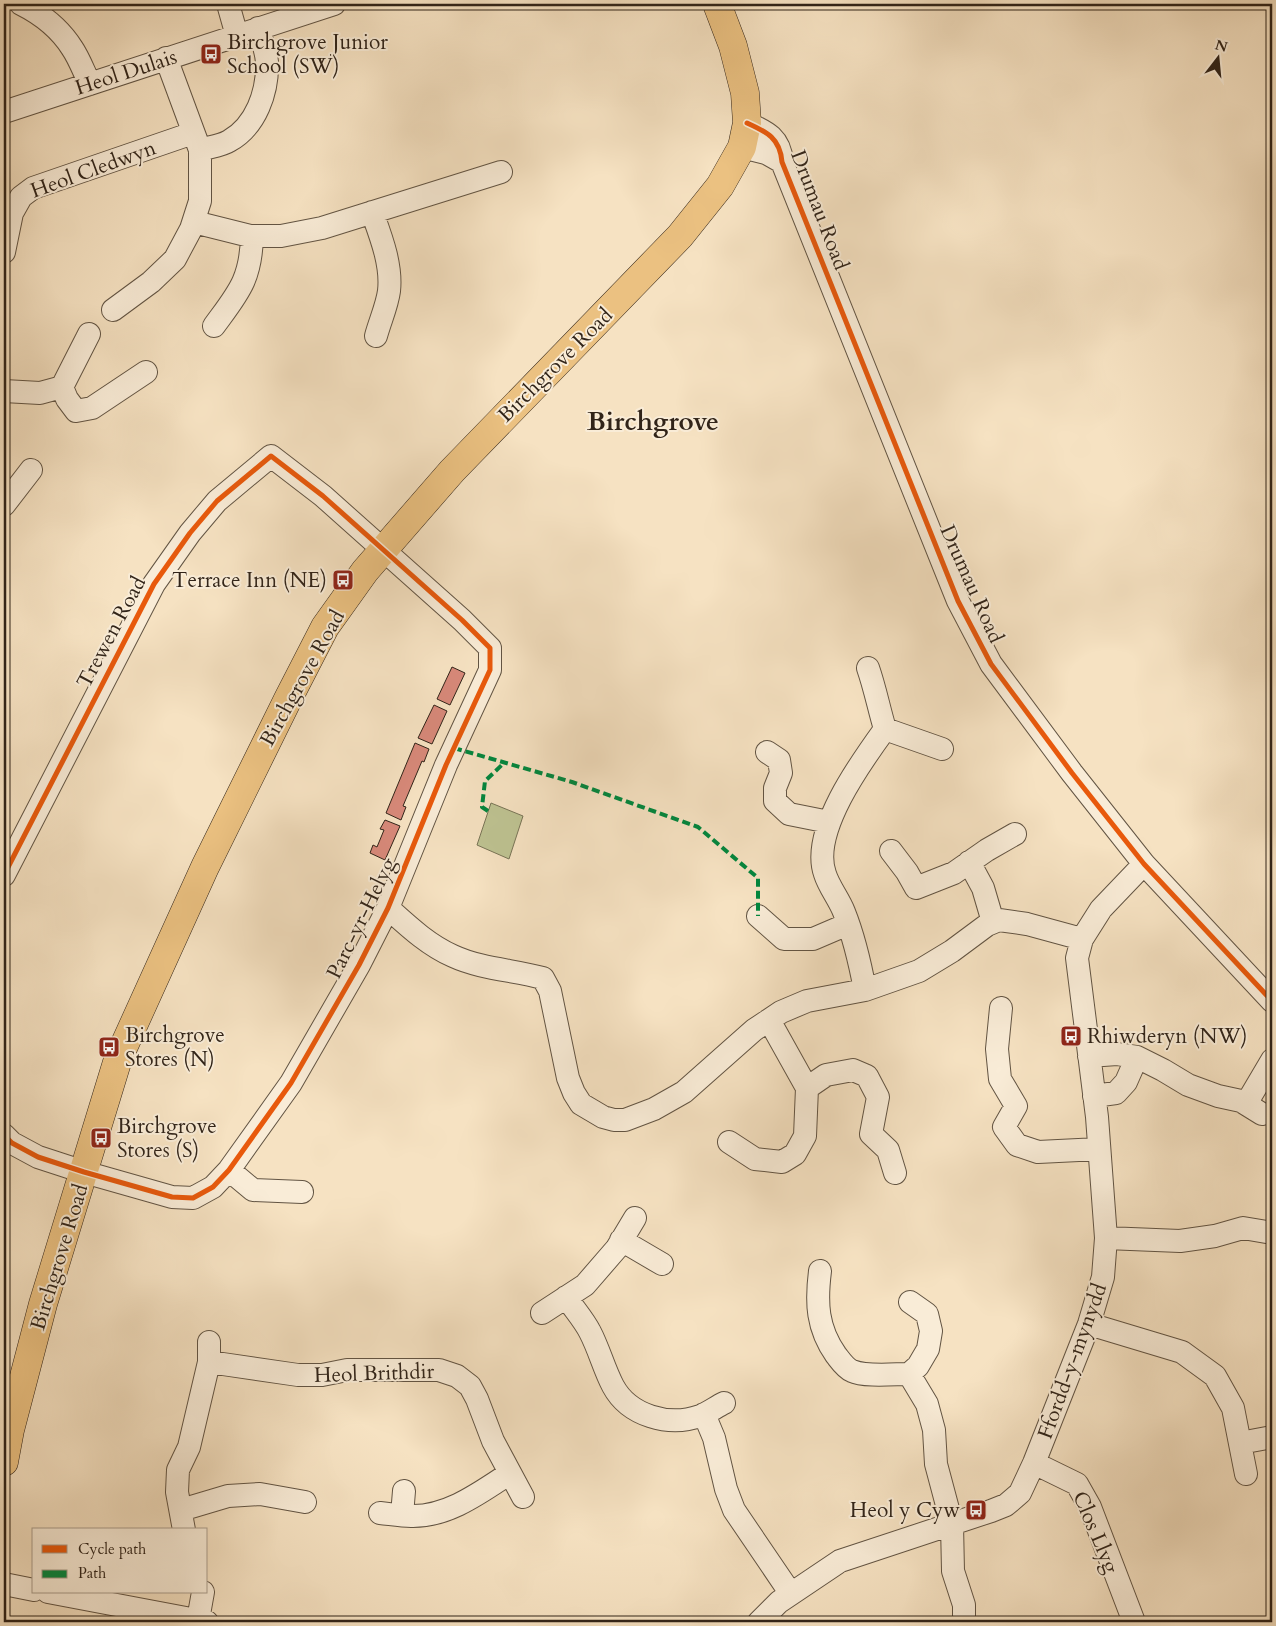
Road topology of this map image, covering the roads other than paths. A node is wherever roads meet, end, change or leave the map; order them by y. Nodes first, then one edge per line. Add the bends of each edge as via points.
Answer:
1 (21, 4) edge
2 (228, 4) edge
3 (334, 4) edge
4 (717, 4) edge
5 (258, 28) junction
6 (237, 36) junction
7 (166, 58) junction
8 (90, 84) junction
9 (4, 112) edge
10 (745, 135) junction
11 (196, 141) junction
12 (501, 172) dead end
13 (372, 212) junction
14 (194, 222) junction
15 (252, 236) junction
16 (4, 252) edge
17 (113, 310) dead end
18 (214, 326) dead end
19 (89, 334) dead end
20 (376, 336) dead end
21 (146, 372) dead end
22 (62, 387) junction
23 (4, 391) edge
24 (32, 470) dead end
25 (4, 505) edge
26 (383, 551) junction
27 (868, 668) dead end
28 (885, 729) junction
29 (942, 750) dead end
30 (767, 752) dead end
31 (828, 822) junction
32 (1015, 834) dead end
33 (891, 851) dead end
34 (969, 862) junction
35 (1144, 864) junction
36 (4, 874) edge
37 (388, 908) junction
38 (758, 916) dead end
39 (993, 922) junction
40 (848, 924) junction
41 (1082, 939) junction
42 (866, 990) junction
43 (1272, 1001) edge
44 (1001, 1008) dead end
45 (769, 1020) junction
46 (1089, 1056) junction
47 (1137, 1057) junction
48 (1272, 1060) edge
49 (806, 1088) junction
50 (1094, 1096) junction
51 (4, 1135) edge
52 (729, 1142) dead end
53 (1099, 1149) junction
54 (229, 1170) junction
55 (84, 1172) junction
56 (895, 1174) dead end
57 (302, 1192) dead end
58 (635, 1218) dead end
59 (1272, 1233) edge
60 (1106, 1238) junction
61 (621, 1240) junction
62 (662, 1264) dead end
63 (820, 1271) dead end
64 (566, 1297) junction
65 (910, 1302) dead end
66 (542, 1313) dead end
67 (1089, 1324) junction
68 (909, 1374) junction
69 (724, 1403) dead end
70 (704, 1414) junction
71 (1272, 1437) edge
72 (1240, 1443) junction
73 (4, 1462) edge
74 (1034, 1463) junction
75 (510, 1472) junction
76 (1246, 1474) dead end
77 (404, 1490) dead end
78 (524, 1497) dead end
79 (305, 1502) dead end
80 (380, 1513) dead end
81 (402, 1515) junction
82 (182, 1520) edge
83 (952, 1524) junction
84 (4, 1584) edge
85 (32, 1590) edge
86 (59, 1594) edge
87 (203, 1594) edge
88 (791, 1594) junction
89 (964, 1615) dead end
90 (202, 1621) edge
91 (759, 1622) edge
92 (1134, 1622) edge

1 - 8 street via 57,29 73,48
2 - 6 street
3 - 5 street, Heol Dulais
4 - 10 main road via 733,46 745,93
5 - 6 street, Heol Dulais
5 - 11 street, Heol Cledwyn via 267,62 259,107 246,129 228,142
6 - 7 street, Heol Dulais
7 - 8 street, Heol Dulais
7 - 11 street
8 - 9 street, Heol Dulais
10 - 26 main road, Birchgrove Road via 720,186 680,236 452,470
10 - 35 street, Drumau Road via 765,131 776,140 958,601 991,664
11 - 14 street via 200,201
11 - 16 street, Heol Cledwyn via 33,188 21,197 12,213
12 - 13 street
13 - 15 street via 322,228 282,236
13 - 20 street via 388,264 389,291
14 - 15 street
14 - 17 street via 175,259 151,282
15 - 18 street via 248,272 240,291
19 - 22 street
21 - 22 street via 92,408 76,411
22 - 23 street via 40,393
24 - 25 street
26 - 36 street, Trewen Road via 323,496 271,456 217,501 154,584
26 - 37 street, Parc-yr-Helyg via 490,648 490,670 446,766
26 - 55 main road, Birchgrove Road via 326,627 205,867 118,1059
27 - 28 street
28 - 29 street
28 - 31 street via 864,758
30 - 31 street via 779,760 782,773 775,788 775,801 789,814
31 - 40 street via 822,849 824,873
32 - 34 street
33 - 34 street via 916,888 954,873
34 - 39 street via 983,888
35 - 41 street, Ffordd-y-mynydd via 1101,909
35 - 43 street, Drumau Road
37 - 45 street via 422,938 454,956 543,978 550,991 574,1093 581,1104 603,1117 625,1120 638,1116 684,1092
37 - 54 street, Parc-yr-Helyg via 359,965 290,1083
38 - 40 street via 784,939 813,939
39 - 41 street via 1014,921
39 - 42 street via 919,971
40 - 42 street
41 - 46 street, Ffordd-y-mynydd via 1077,958
42 - 45 street via 807,1001
44 - 53 street via 997,1049 1000,1079 1016,1106 1004,1127 1016,1145 1038,1152
45 - 49 street
46 - 47 street via 1117,1054
46 - 50 street, Ffordd-y-mynydd
47 - 48 street via 1188,1085 1254,1109
47 - 50 street via 1133,1070 1116,1093
49 - 52 street via 805,1136 795,1154 782,1162 754,1159
49 - 56 street via 826,1076 853,1070 867,1076 878,1097 871,1134 888,1150
50 - 53 street, Ffordd-y-mynydd
51 - 55 street via 38,1157
53 - 60 street, Ffordd-y-mynydd
54 - 55 street, Parc-yr-Helyg via 213,1187 193,1198 172,1197
54 - 57 street via 254,1190
55 - 73 main road, Birchgrove Road via 43,1304
58 - 61 street
59 - 60 street via 1243,1228 1180,1241
60 - 67 street, Ffordd-y-mynydd via 1103,1277
61 - 62 street
61 - 64 street via 585,1285
63 - 68 street via 817,1296 820,1322 826,1341 841,1362 852,1371
64 - 66 street
64 - 70 street via 590,1331 613,1386 624,1401 659,1419 682,1420
65 - 68 street via 927,1314 931,1331 928,1349
67 - 72 street via 1182,1352 1215,1376 1233,1408
67 - 74 street, Ffordd-y-mynydd
68 - 83 street via 927,1404 934,1430 936,1464
69 - 70 street
70 - 88 street via 734,1510
71 - 72 street
72 - 76 street
74 - 83 street, Ffordd-y-mynydd via 1020,1493 1006,1505
74 - 92 street, Clos Llyg via 1078,1484
75 - 78 street, Heol Brithdir
75 - 81 street via 482,1492 441,1512
75 - 82 street, Heol Brithdir via 493,1441 474,1392 457,1376 438,1370 348,1370 298,1375 209,1352 189,1447 178,1470 177,1492
77 - 81 street
79 - 82 street, Heol Brithdir via 260,1494 228,1496
80 - 81 street
83 - 88 street, Ffordd-y-mynydd via 840,1561
83 - 89 street via 953,1571
84 - 85 street
86 - 90 street
87 - 90 street
88 - 91 street, Ffordd-y-mynydd

